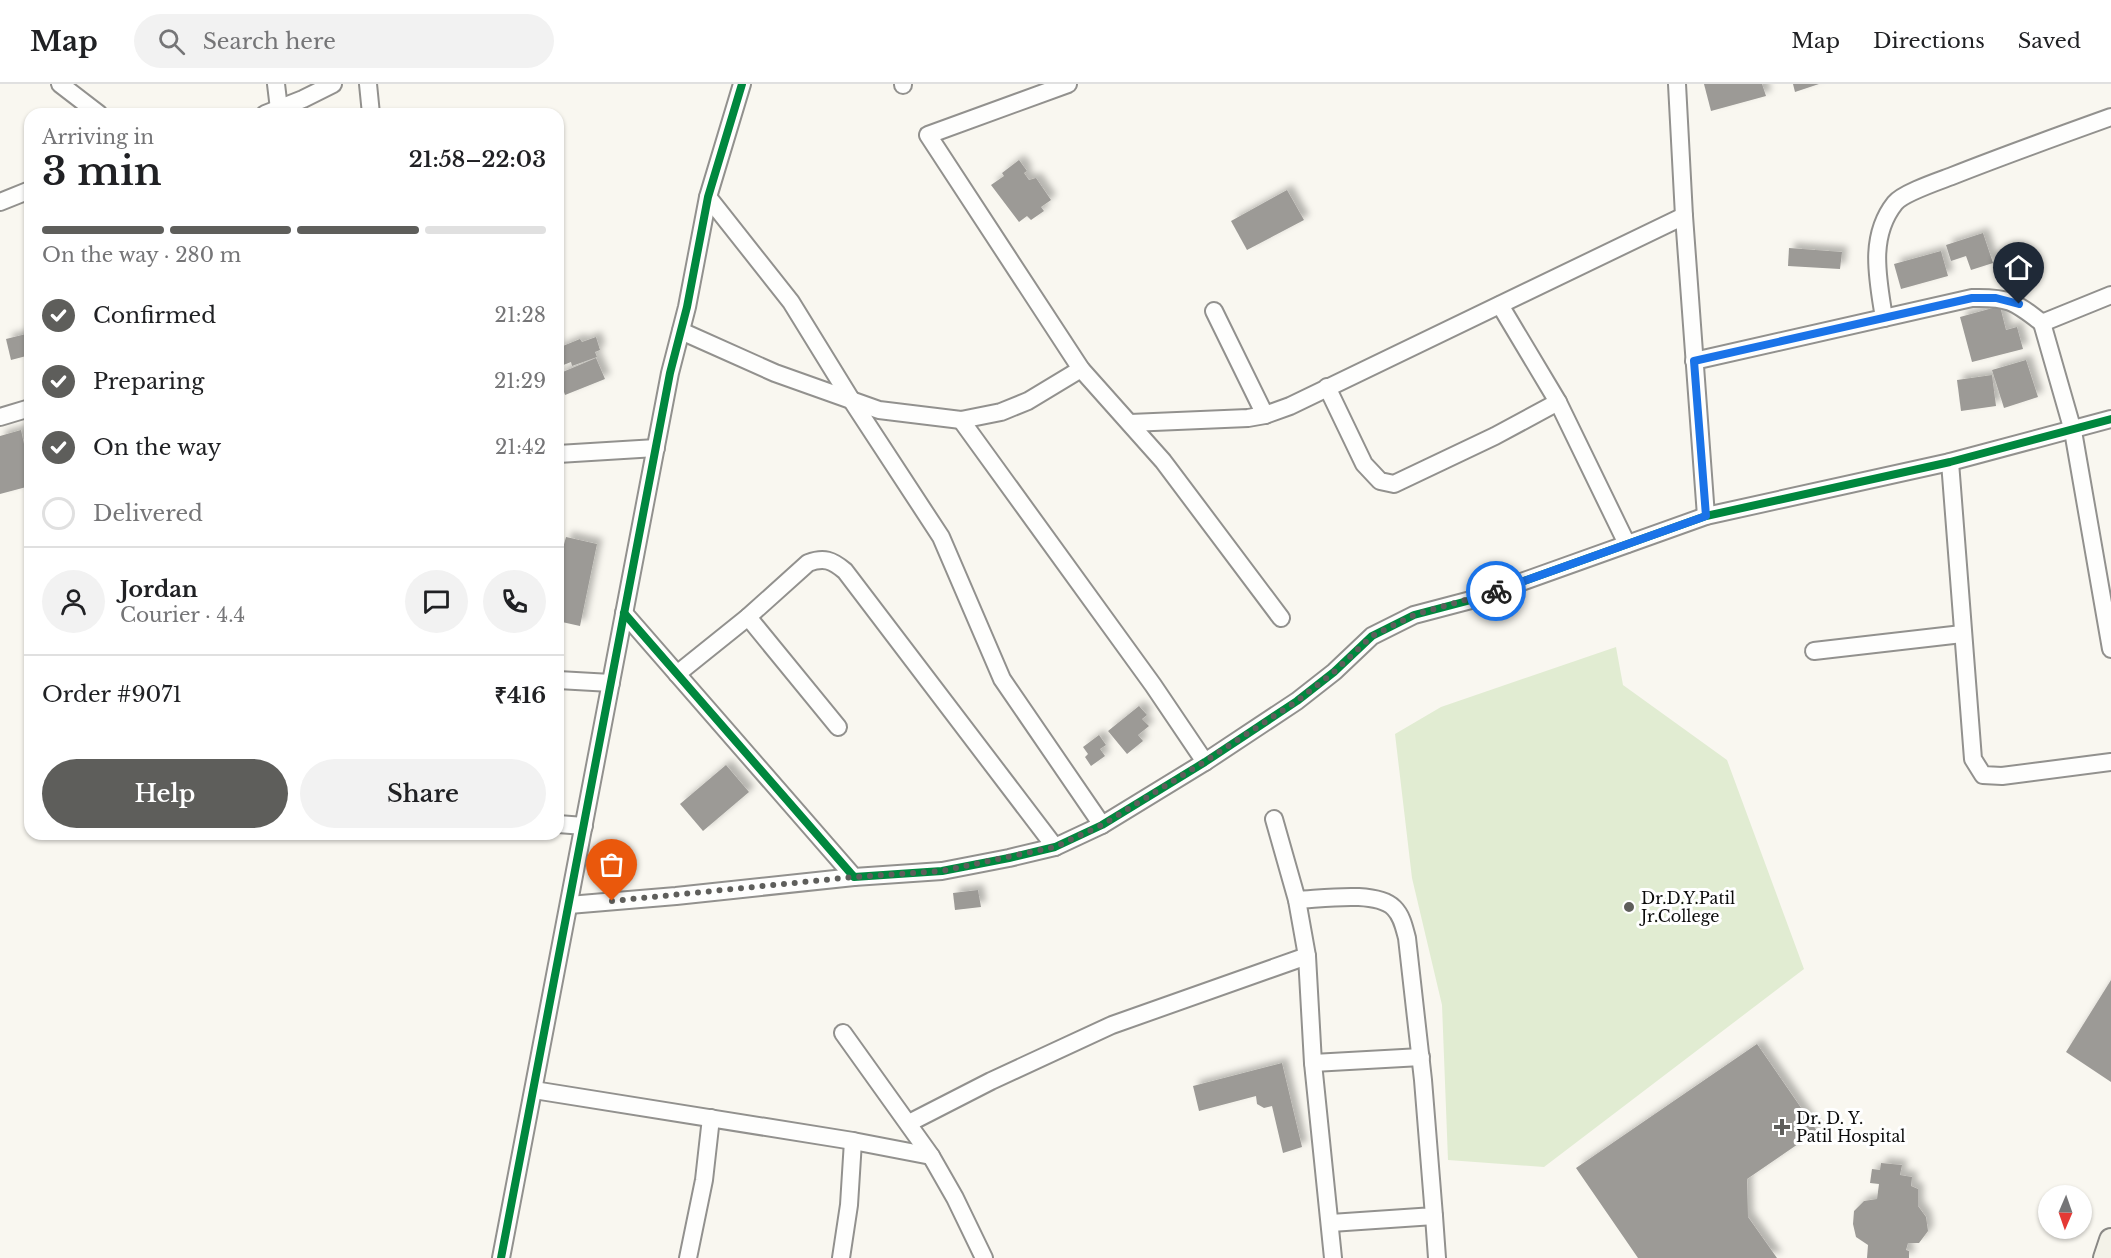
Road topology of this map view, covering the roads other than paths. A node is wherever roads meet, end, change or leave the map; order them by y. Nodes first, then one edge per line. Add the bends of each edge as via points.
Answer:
1 (60, 84) edge
2 (276, 84) edge
3 (333, 84) edge
4 (368, 84) edge
5 (742, 84) edge
6 (1068, 84) edge
7 (1677, 84) edge
8 (303, 107) edge
9 (91, 108) edge
10 (272, 108) edge
11 (370, 108) edge
12 (2111, 117) edge
13 (24, 192) edge
14 (708, 197) junction
15 (0, 202) edge
16 (1684, 216) junction
17 (2111, 295) edge
18 (1500, 305) junction
19 (1214, 311) dead end
20 (1884, 318) junction
21 (2042, 323) junction
22 (681, 331) junction
23 (1694, 361) junction
24 (1082, 369) junction
25 (1327, 387) junction
26 (852, 401) junction
27 (1558, 402) junction
28 (24, 410) edge
29 (1265, 415) junction
30 (0, 417) edge
31 (2111, 419) edge
32 (961, 420) junction
33 (1130, 423) junction
34 (2073, 431) junction
35 (656, 448) junction
36 (564, 454) edge
37 (1950, 462) junction
38 (1706, 516) junction
39 (1627, 544) junction
40 (624, 613) junction
41 (748, 617) junction
42 (1281, 618) dead end
43 (1962, 634) junction
44 (2111, 649) edge
45 (1814, 651) dead end
46 (677, 674) junction
47 (564, 680) edge
48 (611, 683) junction
49 (838, 726) dead end
50 (1204, 762) junction
51 (2111, 762) edge
52 (1275, 819) dead end
53 (564, 824) edge
54 (1102, 825) junction
55 (584, 826) junction
56 (1055, 847) junction
57 (854, 877) junction
58 (1297, 900) junction
59 (569, 905) junction
60 (1307, 956) junction
61 (843, 1033) dead end
62 (1421, 1057) junction
63 (1313, 1063) junction
64 (534, 1090) junction
65 (711, 1118) junction
66 (909, 1123) junction
67 (853, 1141) junction
68 (931, 1156) junction
69 (1434, 1216) junction
70 (1331, 1223) junction
71 (2111, 1240) edge
72 (501, 1258) edge
73 (688, 1258) edge
74 (841, 1258) edge
75 (984, 1258) edge
76 (1333, 1258) edge
77 (1437, 1258) edge
78 (2105, 1258) edge

1 - 9 street
2 - 10 street
3 - 8 street
4 - 11 street
5 - 14 street
6 - 24 street via 927,135
7 - 16 street
12 - 20 street via 1921,188 1896,202 1877,244
13 - 15 street
14 - 22 street
14 - 26 street via 791,302
16 - 18 street
16 - 23 street
17 - 21 street
18 - 25 street
18 - 27 street
19 - 29 street
20 - 21 street via 1972,298 1996,298 2019,304
20 - 23 street
21 - 34 street
22 - 26 street via 775,373
22 - 35 street
23 - 38 street
24 - 32 street via 1002,412
24 - 33 street
25 - 27 street via 1364,464 1380,481 1394,483 1496,436
25 - 29 street
26 - 32 street via 879,410
26 - 54 street via 941,537 1002,679
27 - 39 street
28 - 30 street
29 - 33 street
31 - 34 street
32 - 50 street via 1153,685
33 - 42 street
34 - 37 street
34 - 44 street
35 - 36 street
35 - 40 street
37 - 38 street
37 - 43 street
38 - 39 street
39 - 50 street via 1471,600 1414,615 1372,636 1297,701
40 - 46 street
40 - 48 street
41 - 46 street
41 - 49 street
41 - 56 street via 808,563 821,558 833,562 845,571
43 - 45 street
43 - 51 street via 1972,759 1983,775
46 - 57 street
47 - 48 street
48 - 55 street
50 - 54 street
52 - 58 street
53 - 55 street
54 - 56 street
55 - 59 street
56 - 57 street via 942,871
57 - 59 street
58 - 60 street
58 - 62 street via 1378,899 1393,907 1402,918
59 - 64 street
60 - 63 street
60 - 66 street via 1112,1025
61 - 66 street
62 - 63 street
62 - 69 street
63 - 70 street
64 - 65 street
64 - 72 street
65 - 67 street
65 - 73 street via 704,1180
66 - 68 street
67 - 68 street
67 - 74 street
68 - 75 street
69 - 70 street
69 - 77 street
70 - 76 street
71 - 78 street

